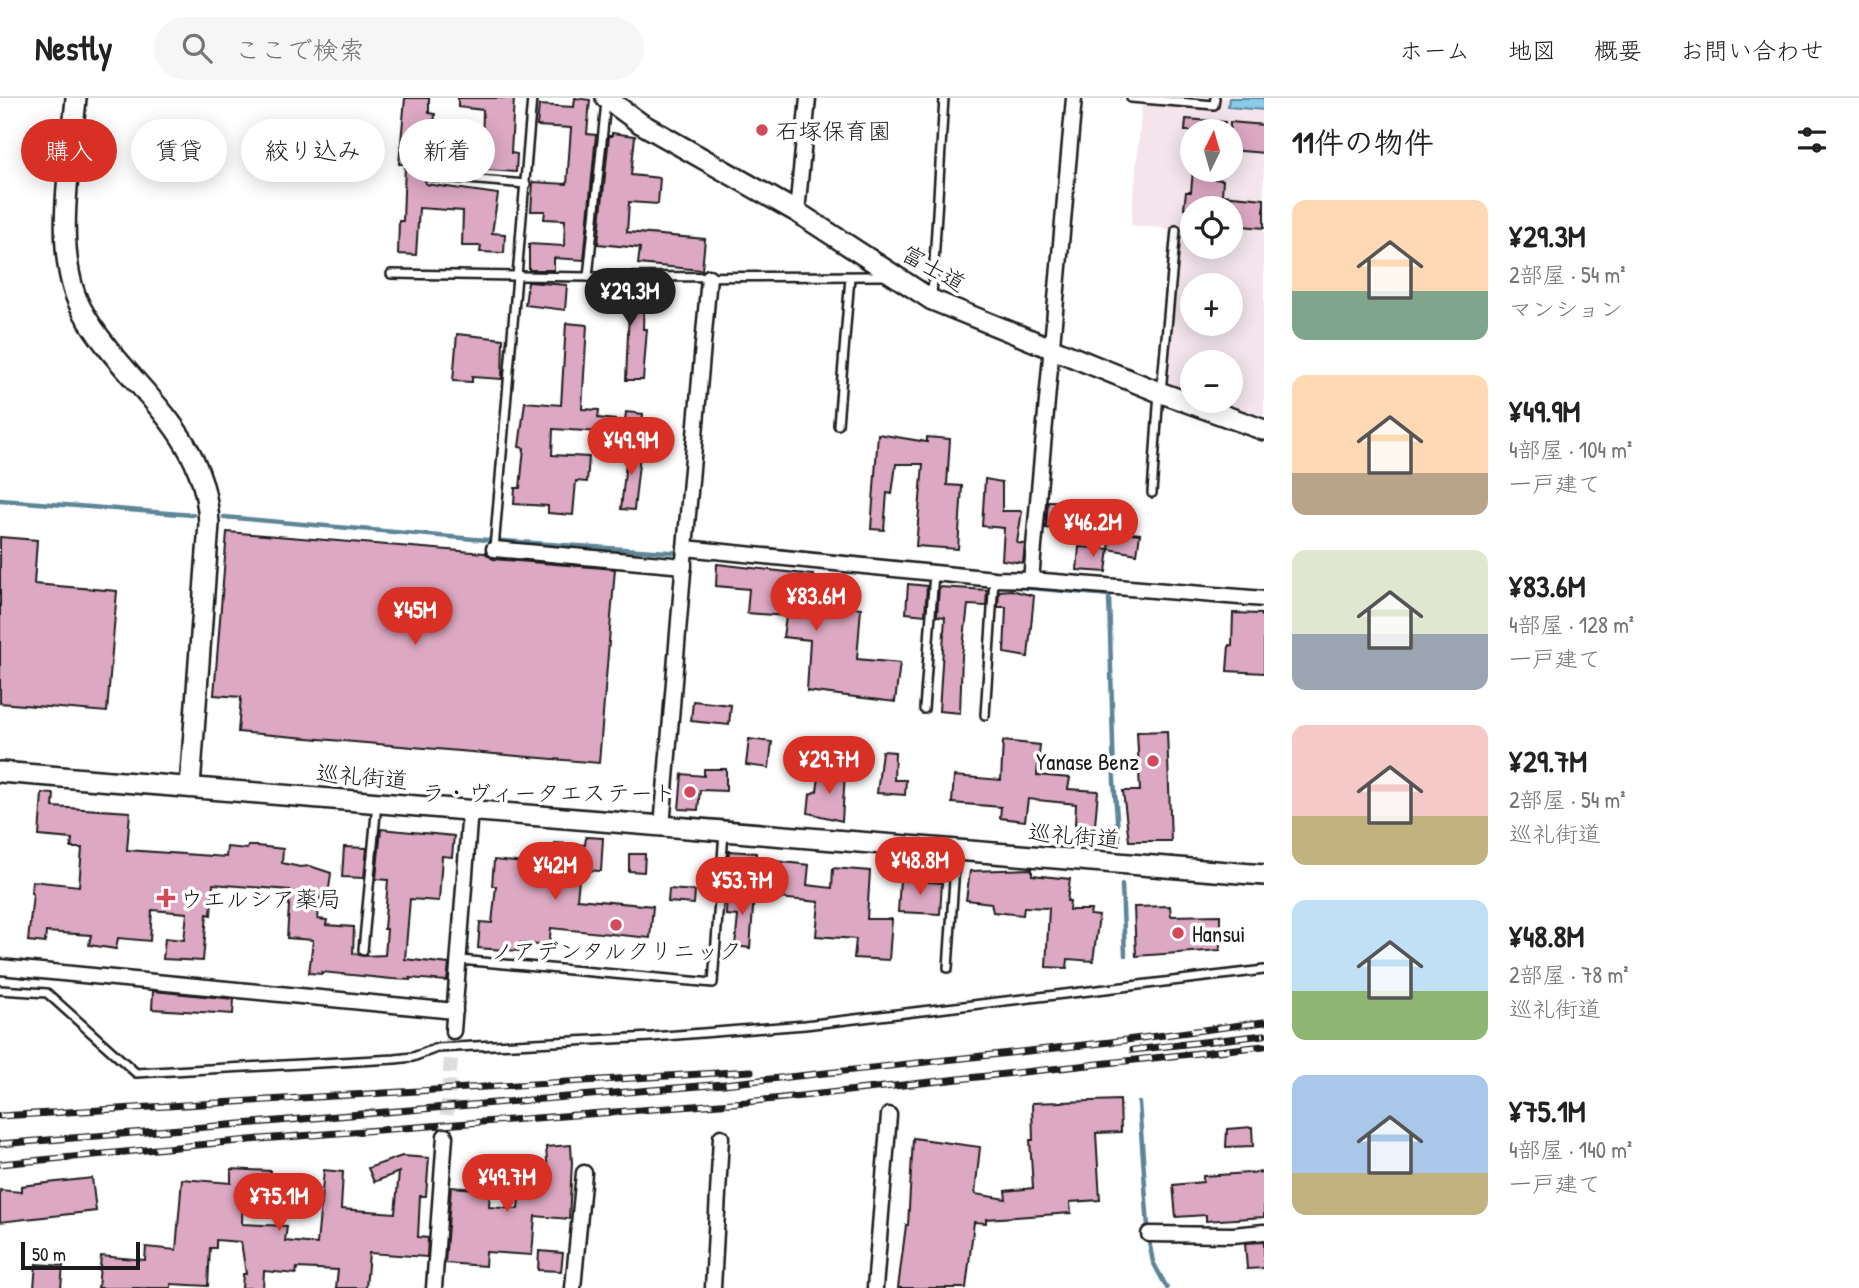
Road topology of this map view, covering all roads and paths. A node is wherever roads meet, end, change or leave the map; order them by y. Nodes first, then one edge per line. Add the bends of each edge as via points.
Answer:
1 (76, 98) edge
2 (532, 98) edge
3 (606, 98) edge
4 (808, 98) edge
5 (944, 98) edge
6 (1074, 98) edge
7 (1131, 98) edge
8 (1214, 98) edge
9 (495, 181) edge
10 (526, 184) junction
11 (797, 212) junction
12 (1176, 230) dead end
13 (391, 274) dead end
14 (518, 274) junction
15 (896, 276) junction
16 (588, 277) junction
17 (709, 277) junction
18 (850, 277) junction
19 (932, 300) junction
20 (1051, 349) junction
21 (1160, 392) junction
22 (838, 425) dead end
23 (1264, 430) edge
24 (1152, 493) dead end
25 (685, 548) junction
26 (494, 549) joint
27 (684, 566) junction
28 (934, 572) junction
29 (994, 579) junction
30 (1031, 580) junction
31 (1264, 599) edge
32 (924, 709) dead end
33 (985, 715) dead end
34 (0, 772) edge
35 (190, 787) junction
36 (377, 802) junction
37 (470, 809) junction
38 (662, 827) junction
39 (724, 831) junction
40 (957, 850) junction
41 (1264, 876) edge
42 (363, 950) dead end
43 (460, 960) junction
44 (0, 967) edge
45 (948, 968) dead end
46 (1264, 970) edge
47 (0, 990) edge
48 (455, 1010) junction
49 (453, 1031) tunnel mouth
50 (889, 1115) dead end
51 (445, 1136) tunnel mouth
52 (721, 1137) dead end
53 (584, 1173) dead end
54 (1264, 1232) edge
55 (1149, 1234) dead end
56 (434, 1288) edge
57 (573, 1288) edge
58 (713, 1288) edge
59 (876, 1288) edge

1 - 35 street via 65,223 71,280 81,308 177,431 205,483 209,524
2 - 10 lane
3 - 11 street, 富士道 via 640,123
3 - 16 lane
4 - 11 street
5 - 19 lane
6 - 20 street
7 - 8 lane via 1214,105
9 - 10 lane
10 - 14 lane
11 - 15 street, 富士道
12 - 21 lane
13 - 14 lane
14 - 16 lane
14 - 26 lane
15 - 18 lane
15 - 19 street, 富士道
16 - 17 lane
17 - 18 lane
17 - 25 street
18 - 22 lane
19 - 20 street, 富士道
20 - 21 street, 富士道
20 - 30 street
21 - 23 street, 富士道
21 - 24 lane
25 - 27 street
25 - 28 street
26 - 27 street
27 - 38 street
28 - 29 street
28 - 32 lane
29 - 30 street
29 - 33 lane
30 - 31 street
34 - 35 street, 巡礼街道
35 - 36 street, 巡礼街道
36 - 37 street, 巡礼街道
36 - 42 lane
37 - 38 street, 巡礼街道
37 - 43 street
38 - 39 street, 巡礼街道
39 - 40 street, 巡礼街道
39 - 43 lane via 713,983
40 - 41 street, 巡礼街道
40 - 45 lane
43 - 48 street
44 - 48 street
46 - 47 lane via 805,1025 437,1048 395,1059 136,1073 47,993
48 - 49 street
50 - 59 street
51 - 56 street
52 - 58 street
53 - 57 street
54 - 55 street

